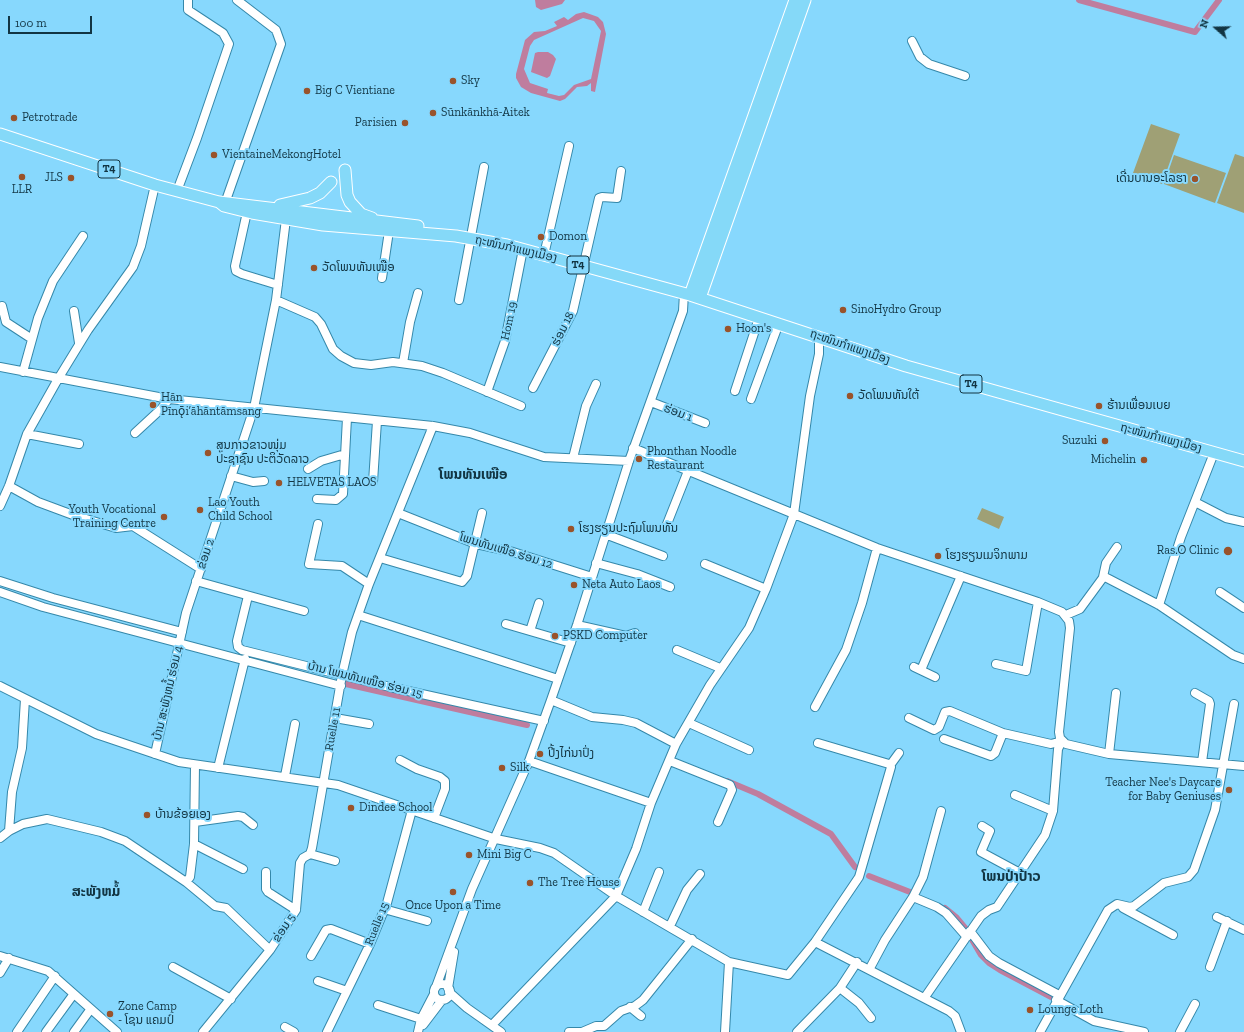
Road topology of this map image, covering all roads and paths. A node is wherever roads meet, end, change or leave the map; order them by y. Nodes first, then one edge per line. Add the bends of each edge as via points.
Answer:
1 (188, 0) edge
2 (237, 0) edge
3 (795, 0) edge
4 (805, 0) edge
5 (912, 41) dead end
6 (965, 76) dead end
7 (0, 134) edge
8 (569, 146) dead end
9 (484, 167) dead end
10 (345, 170) dead end
11 (621, 171) dead end
12 (331, 182) dead end
13 (155, 185) junction
14 (177, 191) junction
15 (223, 203) junction
16 (266, 207) junction
17 (247, 212) junction
18 (286, 219) junction
19 (324, 220) junction
20 (386, 226) junction
21 (83, 236) dead end
22 (472, 238) junction
23 (523, 249) junction
24 (544, 255) junction
25 (584, 266) junction
26 (382, 278) dead end
27 (278, 285) junction
28 (418, 293) dead end
29 (691, 296) junction
30 (276, 300) junction
31 (459, 300) dead end
32 (2, 306) dead end
33 (74, 311) dead end
34 (759, 318) junction
35 (779, 323) junction
36 (820, 336) junction
37 (32, 339) junction
38 (79, 344) junction
39 (403, 363) junction
40 (0, 367) edge
41 (23, 372) junction
42 (58, 378) junction
43 (596, 384) dead end
44 (533, 388) dead end
45 (735, 391) dead end
46 (487, 392) junction
47 (169, 399) junction
48 (751, 399) dead end
49 (650, 402) junction
50 (520, 406) dead end
51 (254, 408) junction
52 (347, 418) junction
53 (377, 421) junction
54 (705, 423) dead end
55 (433, 426) junction
56 (135, 433) dead end
57 (27, 434) junction
58 (79, 444) dead end
59 (634, 448) junction
60 (1214, 453) junction
61 (345, 454) junction
62 (573, 458) junction
63 (629, 461) junction
64 (1244, 461) edge
65 (308, 469) dead end
66 (688, 471) junction
67 (231, 476) junction
68 (264, 481) dead end
69 (373, 482) dead end
70 (10, 486) junction
71 (317, 499) dead end
72 (1195, 502) junction
73 (0, 506) edge
74 (398, 512) junction
75 (482, 513) dead end
76 (794, 514) junction
77 (1244, 522) edge
78 (318, 524) dead end
79 (667, 524) dead end
80 (605, 534) junction
81 (476, 544) junction
82 (1118, 547) dead end
83 (878, 548) junction
84 (663, 556) dead end
85 (380, 558) junction
86 (596, 563) junction
87 (705, 564) dead end
88 (201, 569) junction
89 (961, 576) junction
90 (592, 577) junction
91 (1103, 578) junction
92 (0, 580) edge
93 (196, 581) junction
94 (369, 584) junction
95 (670, 587) dead end
96 (766, 589) junction
97 (0, 592) edge
98 (1220, 592) dead end
99 (248, 596) junction
100 (1038, 602) junction
101 (539, 603) dead end
102 (1159, 606) junction
103 (1244, 608) edge
104 (304, 611) dead end
105 (358, 615) junction
106 (1066, 615) junction
107 (506, 624) dead end
108 (577, 625) junction
109 (530, 631) junction
110 (182, 632) junction
111 (635, 633) dead end
112 (179, 643) junction
113 (571, 643) junction
114 (677, 650) dead end
115 (245, 659) junction
116 (1244, 659) edge
117 (996, 664) dead end
118 (720, 668) junction
119 (342, 675) junction
120 (935, 677) dead end
121 (558, 679) junction
122 (0, 686) edge
123 (341, 686) junction
124 (1195, 692) dead end
125 (1116, 694) dead end
126 (25, 699) junction
127 (551, 700) junction
128 (1234, 704) dead end
129 (815, 707) dead end
130 (335, 718) junction
131 (909, 718) dead end
132 (544, 721) junction
133 (689, 723) junction
134 (295, 724) dead end
135 (369, 724) dead end
136 (1003, 733) junction
137 (944, 739) dead end
138 (1062, 741) junction
139 (818, 743) dead end
140 (676, 744) junction
141 (749, 750) dead end
142 (899, 753) dead end
143 (155, 754) junction
144 (1108, 754) junction
145 (400, 760) dead end
146 (530, 761) junction
147 (670, 761) junction
148 (1202, 762) junction
149 (891, 764) junction
150 (1224, 764) junction
151 (195, 765) junction
152 (1244, 766) edge
153 (218, 768) junction
154 (285, 776) junction
155 (324, 782) junction
156 (1015, 795) dead end
157 (651, 803) junction
158 (412, 810) junction
159 (941, 811) dead end
160 (1053, 811) junction
161 (434, 818) junction
162 (194, 822) junction
163 (718, 822) dead end
164 (253, 825) dead end
165 (982, 826) dead end
166 (9, 831) junction
167 (0, 838) edge
168 (496, 839) junction
169 (194, 844) junction
170 (310, 854) junction
171 (335, 861) dead end
172 (243, 869) dead end
173 (266, 872) dead end
174 (659, 872) dead end
175 (1020, 873) junction
176 (700, 874) dead end
177 (186, 882) junction
178 (616, 896) junction
179 (913, 897) junction
180 (1117, 904) junction
181 (384, 909) junction
182 (296, 910) junction
183 (643, 912) junction
184 (1216, 917) dead end
185 (427, 921) dead end
186 (1227, 921) junction
187 (670, 926) junction
188 (458, 930) junction
189 (1244, 930) edge
190 (968, 934) junction
191 (1173, 935) dead end
192 (692, 939) junction
193 (815, 942) junction
194 (370, 944) junction
195 (270, 950) junction
196 (0, 956) edge
197 (311, 956) dead end
198 (9, 958) junction
199 (729, 962) junction
200 (857, 962) junction
201 (173, 967) dead end
202 (1210, 967) dead end
203 (870, 968) junction
204 (0, 973) edge
205 (55, 976) junction
206 (318, 981) dead end
207 (840, 988) junction
208 (449, 990) junction
209 (347, 991) junction
210 (435, 991) junction
211 (73, 995) junction
212 (925, 997) junction
213 (1058, 998) junction
214 (231, 999) junction
215 (443, 1000) junction
216 (1195, 1004) dead end
217 (378, 1005) dead end
218 (630, 1007) junction
219 (467, 1008) junction
220 (90, 1010) junction
221 (641, 1016) dead end
222 (871, 1018) dead end
223 (420, 1019) junction
224 (492, 1025) junction
225 (285, 1028) dead end
226 (958, 1031) edge
227 (17, 1032) edge
228 (46, 1032) edge
229 (74, 1032) edge
230 (117, 1032) edge
231 (203, 1032) edge
232 (294, 1032) edge
233 (327, 1032) edge
234 (419, 1032) edge
235 (501, 1032) edge
236 (569, 1032) edge
237 (725, 1032) edge
238 (797, 1032) edge
239 (1040, 1032) edge
240 (1144, 1032) edge
241 (1180, 1032) edge

1 - 14 street via 188,10 223,33 229,44 198,138
2 - 15 street via 276,30 281,44
3 - 29 main road
4 - 29 main road
5 - 6 street via 920,57 929,64
7 - 13 main road, ຖະໜົນກຳແພງເມືອງ / T4
8 - 24 street
9 - 22 street
10 - 20 main road via 350,202 361,214
11 - 25 street, ຮ່ອມ 18 via 617,198 598,198
12 - 16 main road via 320,193 310,198 296,203
13 - 14 main road, ຖະໜົນກຳແພງເມືອງ / T4
13 - 38 street via 141,246 133,267
14 - 15 main road, ຖະໜົນກຳແພງເມືອງ / T4
15 - 16 main road, ຖະໜົນກຳແພງເມືອງ / T4
15 - 17 main road, ຖະໜົນກຳແພງເມືອງ / T4
16 - 19 main road, ຖະໜົນກຳແພງເມືອງ / T4
17 - 18 main road, ຖະໜົນກຳແພງເມືອງ / T4
17 - 27 street via 236,271
18 - 19 main road, ຖະໜົນກຳແພງເມືອງ / T4
18 - 27 street, ຂ່ອມ 2
19 - 20 main road, ຖະໜົນກຳແພງເມືອງ / T4
20 - 22 main road, ຖະໜົນກຳແພງເມືອງ / T4 via 434,229
20 - 26 street
21 - 37 street via 53,281
22 - 23 main road, ຖະໜົນກຳແພງເມືອງ / T4
22 - 31 street
23 - 24 main road, ຖະໜົນກຳແພງເມືອງ / T4
23 - 46 street, Hom 19 via 505,341
24 - 25 main road, ຖະໜົນກຳແພງເມືອງ / T4
25 - 29 main road, ຖະໜົນກຳແພງເມືອງ / T4
25 - 44 street, ຮ່ອມ 18 via 573,311
27 - 30 street, ຂ່ອມ 2
28 - 39 street
29 - 34 main road, ຖະໜົນກຳແພງເມືອງ / T4
29 - 49 street via 683,311
30 - 39 street via 315,317 333,348 354,363
30 - 51 street, ຂ່ອມ 2
32 - 37 street via 6,322
33 - 38 street
34 - 35 main road, ຖະໜົນກຳແພງເມືອງ / T4
34 - 45 street
35 - 36 main road, ຖະໜົນກຳແພງເມືອງ / T4
35 - 48 street
36 - 60 main road, ຖະໜົນກຳແພງເມືອງ / T4 via 906,366
36 - 76 street
37 - 41 street
38 - 42 street
39 - 46 street via 442,373
40 - 41 street
41 - 42 street
42 - 47 street
42 - 57 street
43 - 62 street via 586,406
46 - 50 street
47 - 51 street
47 - 56 street
49 - 54 street, ຮ່ອມ 1
49 - 59 street
51 - 52 street
51 - 67 street, ຂ່ອມ 2
52 - 53 street
52 - 61 street
53 - 55 street
53 - 69 street
55 - 62 street via 470,432 544,457
55 - 74 street, Ruelle 11
57 - 58 street
57 - 70 street
59 - 63 street
59 - 66 street
60 - 64 main road, ຖະໜົນກຳແພງເມືອງ / T4
60 - 72 street
61 - 65 street
61 - 71 street via 342,496 336,500
62 - 63 street
63 - 80 street
66 - 76 street
66 - 79 street
67 - 68 street via 253,482
67 - 88 street, ຂ່ອມ 2
70 - 73 street
70 - 88 street via 38,502 73,515 116,528 133,526
72 - 77 street via 1226,518
72 - 102 street via 1170,566
74 - 81 street, ໂພນທັນເໜືອ ຮ່ອມ 12
74 - 85 street, Ruelle 11
75 - 81 street
76 - 83 street
76 - 96 street
78 - 94 street via 309,564 342,566
80 - 84 street
80 - 86 street
81 - 85 street via 467,576 462,582
81 - 90 street, ໂພນທັນເໜືອ ຮ່ອມ 12 via 512,552
82 - 91 street via 1106,563
83 - 89 street
83 - 129 street via 846,650
85 - 94 street, Ruelle 11
86 - 90 street
86 - 95 street via 637,574
87 - 96 street
88 - 93 street, ຂ່ອມ 2
89 - 100 street
89 - 120 street via 917,669
90 - 108 street
91 - 102 street
91 - 106 street via 1080,609
92 - 110 street via 53,598
93 - 99 street
93 - 110 street, ຂ່ອມ 2
94 - 105 street, Ruelle 11
96 - 118 street via 749,628
97 - 112 street via 43,607
98 - 103 street
99 - 104 street
99 - 119 street, ບ້ານ ໂພນທັນເໜືອ ຮ່ອມ 15 via 237,640 238,647
100 - 106 street
100 - 117 street via 1026,671
101 - 109 street
102 - 116 street via 1233,655
105 - 119 street, Ruelle 11
105 - 121 street
106 - 138 street via 1070,628 1059,732
107 - 109 street
108 - 111 street via 626,636
108 - 113 street
109 - 113 street
110 - 112 street, ບ້ານ ສະພັງຫມໍ້ ຮ່ອມ 4
112 - 115 street
112 - 143 street, ບ້ານ ສະພັງຫມໍ້ ຮ່ອມ 4
113 - 121 street
114 - 118 street
115 - 123 street
115 - 153 street
118 - 133 street
119 - 123 street, Ruelle 11
119 - 132 street, ບ້ານ ໂພນທັນເໜືອ ຮ່ອມ 15
121 - 127 street
122 - 126 street
123 - 130 street, Ruelle 11
124 - 148 street via 1210,704
125 - 144 street
126 - 143 street via 96,734
126 - 166 street via 22,748 12,792
127 - 132 street
127 - 140 street via 592,717 636,723
128 - 150 street
130 - 135 street
130 - 155 street, Ruelle 11
131 - 136 street via 934,730 939,727 945,712 950,711
132 - 146 street
133 - 140 street
133 - 141 street
134 - 154 street
136 - 137 street via 995,753 991,756
136 - 138 street via 1051,744
138 - 144 street via 1071,746
138 - 160 street via 1058,749
139 - 149 street
140 - 147 street
142 - 149 street
143 - 151 street
144 - 148 street
145 - 161 street via 417,769 440,776 445,781 445,789
146 - 157 street
146 - 168 street
147 - 157 street
147 - 163 street via 730,785 732,790
148 - 150 street
149 - 193 street via 859,877
150 - 152 street
150 - 180 street via 1214,810 1192,874 1180,880 1164,883 1134,906
151 - 153 street
151 - 162 street
153 - 154 street
154 - 155 street
155 - 158 street
155 - 170 street, ຂ່ອມ 5
156 - 160 street
157 - 178 street via 636,849
158 - 161 street
158 - 181 street, Ruelle 15
159 - 179 street via 926,871
160 - 175 street via 1045,835
161 - 168 street
162 - 164 street via 238,816
162 - 169 street
165 - 175 street via 990,831 981,852
166 - 167 street
166 - 177 street via 23,824 47,819 101,832 125,841
168 - 178 street via 523,843 554,853
168 - 188 street via 472,889
169 - 172 street
169 - 177 street via 190,877
170 - 171 street
170 - 182 street, ຂ່ອມ 5 via 300,863
173 - 182 street via 268,892
174 - 183 street
175 - 190 street via 997,907 984,912
176 - 187 street via 687,890
177 - 195 street via 215,906 226,908
178 - 183 street
178 - 224 street
179 - 190 street via 938,907
179 - 203 street
180 - 191 street
180 - 213 street via 1111,906 1103,916
181 - 185 street
181 - 194 street, Ruelle 15
182 - 195 street, ຂ່ອມ 5
183 - 187 street
184 - 186 street
186 - 189 street
186 - 202 street
187 - 192 street
188 - 208 street
188 - 210 street
190 - 212 street
190 - 213 street via 994,960
192 - 199 street
192 - 218 street via 643,1000
193 - 199 street via 788,975
193 - 200 street
194 - 197 street via 331,929 326,930
194 - 209 street, Ruelle 15
195 - 214 street, ຂ່ອມ 5
196 - 198 street
198 - 204 street
198 - 205 street via 48,970
199 - 237 street
200 - 203 street
200 - 207 street
201 - 214 street
203 - 212 street
205 - 211 street
205 - 227 street
206 - 209 street
207 - 222 street via 859,1003
207 - 238 street
208 - 210 street via 444,985
208 - 215 street via 448,996
208 - 219 street
209 - 233 street, Ruelle 15
210 - 215 street via 437,999
210 - 223 street
211 - 220 street
211 - 228 street
212 - 226 street via 955,1016
213 - 239 street
213 - 240 street via 1094,1020
214 - 231 street, ຂ່ອມ 5
215 - 219 street
215 - 234 street via 426,1019
216 - 241 street
217 - 223 street
218 - 221 street
218 - 236 street via 604,1026 596,1026 582,1032
219 - 224 street
220 - 229 street
220 - 230 street
223 - 234 street
224 - 235 street
225 - 232 street

